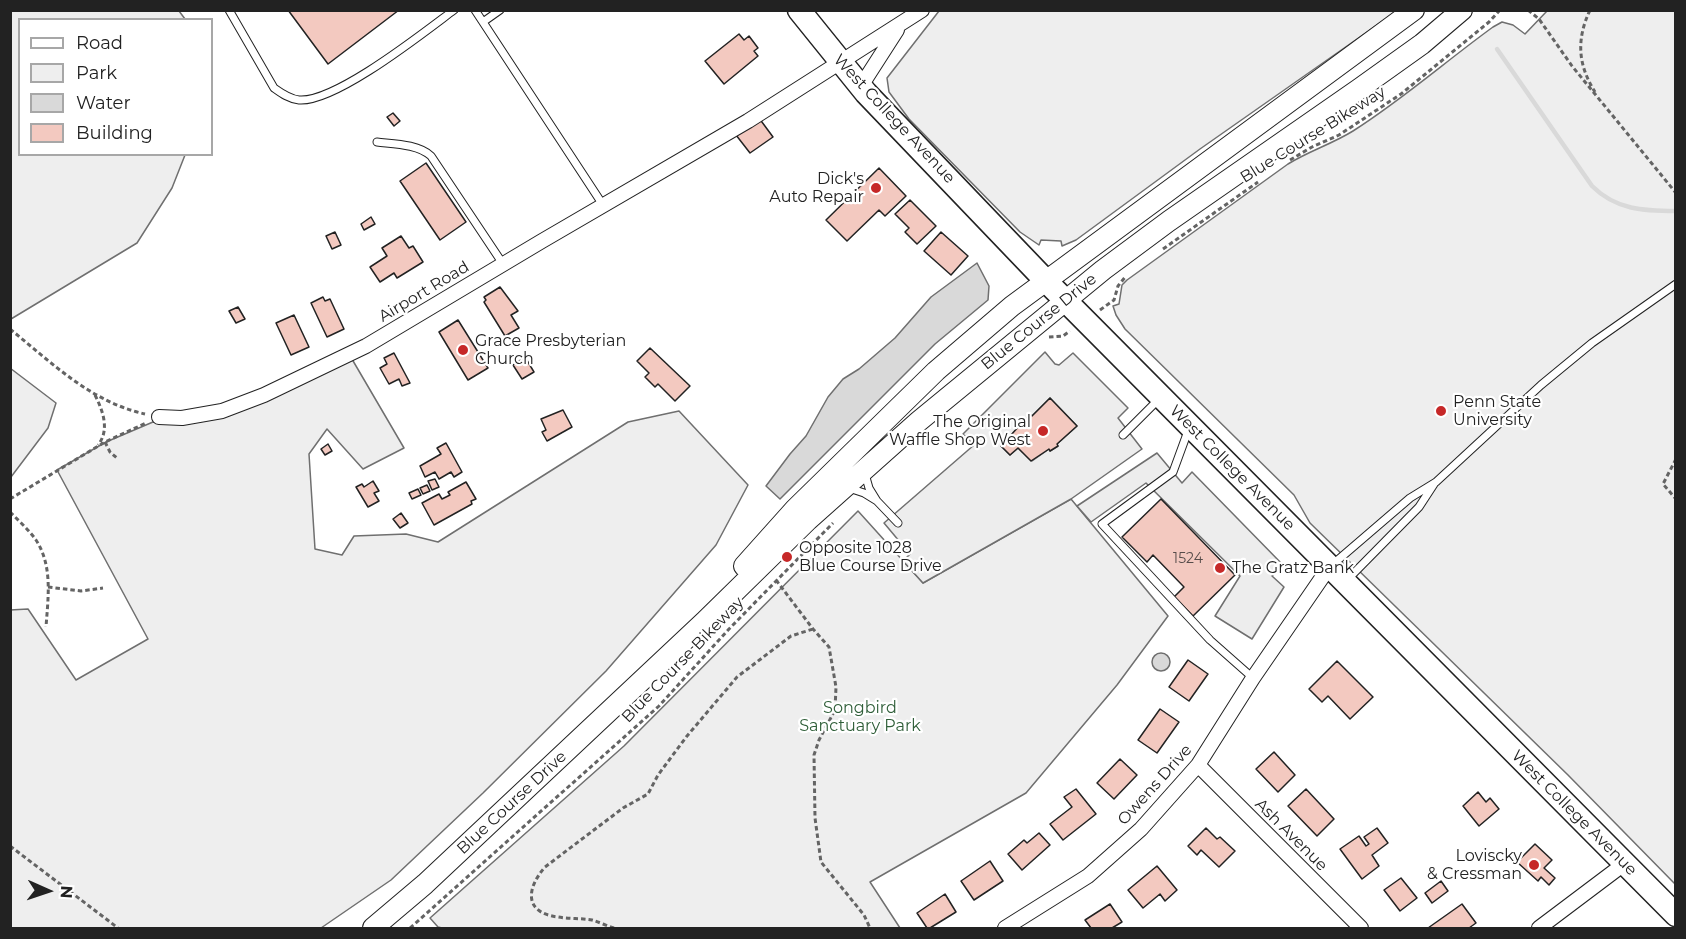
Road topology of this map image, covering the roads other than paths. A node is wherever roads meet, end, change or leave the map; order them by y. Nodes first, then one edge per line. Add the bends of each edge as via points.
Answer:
1 (229, 10) edge
2 (454, 10) edge
3 (475, 10) edge
4 (500, 10) edge
5 (799, 10) edge
6 (922, 10) edge
7 (1414, 10) edge
8 (1462, 10) edge
9 (483, 22) junction
10 (900, 26) junction
11 (840, 62) junction
12 (861, 86) junction
13 (377, 142) dead end
14 (603, 205) junction
15 (503, 264) junction
16 (1046, 280) junction
17 (1676, 284) edge
18 (1065, 300) junction
19 (1161, 397) junction
20 (159, 417) road end
21 (1190, 426) junction
22 (1123, 435) dead end
23 (864, 468) junction
24 (1436, 482) junction
25 (843, 488) junction
26 (877, 501) junction
27 (898, 523) dead end
28 (1338, 574) junction
29 (648, 673) junction
30 (1253, 678) junction
31 (1198, 765) junction
32 (1624, 864) junction
33 (1676, 915) edge
34 (373, 928) edge
35 (1005, 928) edge
36 (1360, 928) edge
37 (1539, 928) edge

1 - 2 lane via 274,88 299,100 349,84
3 - 9 lane
4 - 9 lane
5 - 11 main road, West College Avenue
6 - 10 street, Airport Road
7 - 16 main road, Blue Course Drive
8 - 18 main road, Blue Course Drive via 1413,50 1169,221
9 - 14 lane
10 - 11 street, Airport Road
10 - 12 street
11 - 12 main road, West College Avenue
11 - 14 street, Airport Road
12 - 16 main road, West College Avenue
13 - 15 lane via 425,150
14 - 15 street, Airport Road
15 - 20 street, Airport Road via 366,346 264,395 211,413
16 - 18 main road, West College Avenue
16 - 29 main road, Blue Course Drive via 936,371 821,482
17 - 24 lane via 1592,343 1541,385
18 - 19 main road, West College Avenue
18 - 23 main road, Blue Course Drive
19 - 21 main road, West College Avenue
19 - 22 lane
21 - 28 main road, West College Avenue
21 - 30 lane via 1173,472 1102,524 1210,640
23 - 25 main road, Blue Course Drive
23 - 26 lane via 868,488
24 - 28 lane via 1410,498
24 - 28 lane via 1419,507
25 - 26 lane via 858,490
25 - 29 main road, Blue Course Drive
26 - 27 lane
28 - 30 street, Owens Drive
28 - 32 main road, West College Avenue
29 - 34 main road, Blue Course Drive via 425,884
30 - 31 street, Owens Drive
31 - 35 street, Owens Drive via 1141,829 1088,876
31 - 36 street, Ash Avenue
32 - 33 main road, West College Avenue
32 - 37 street

